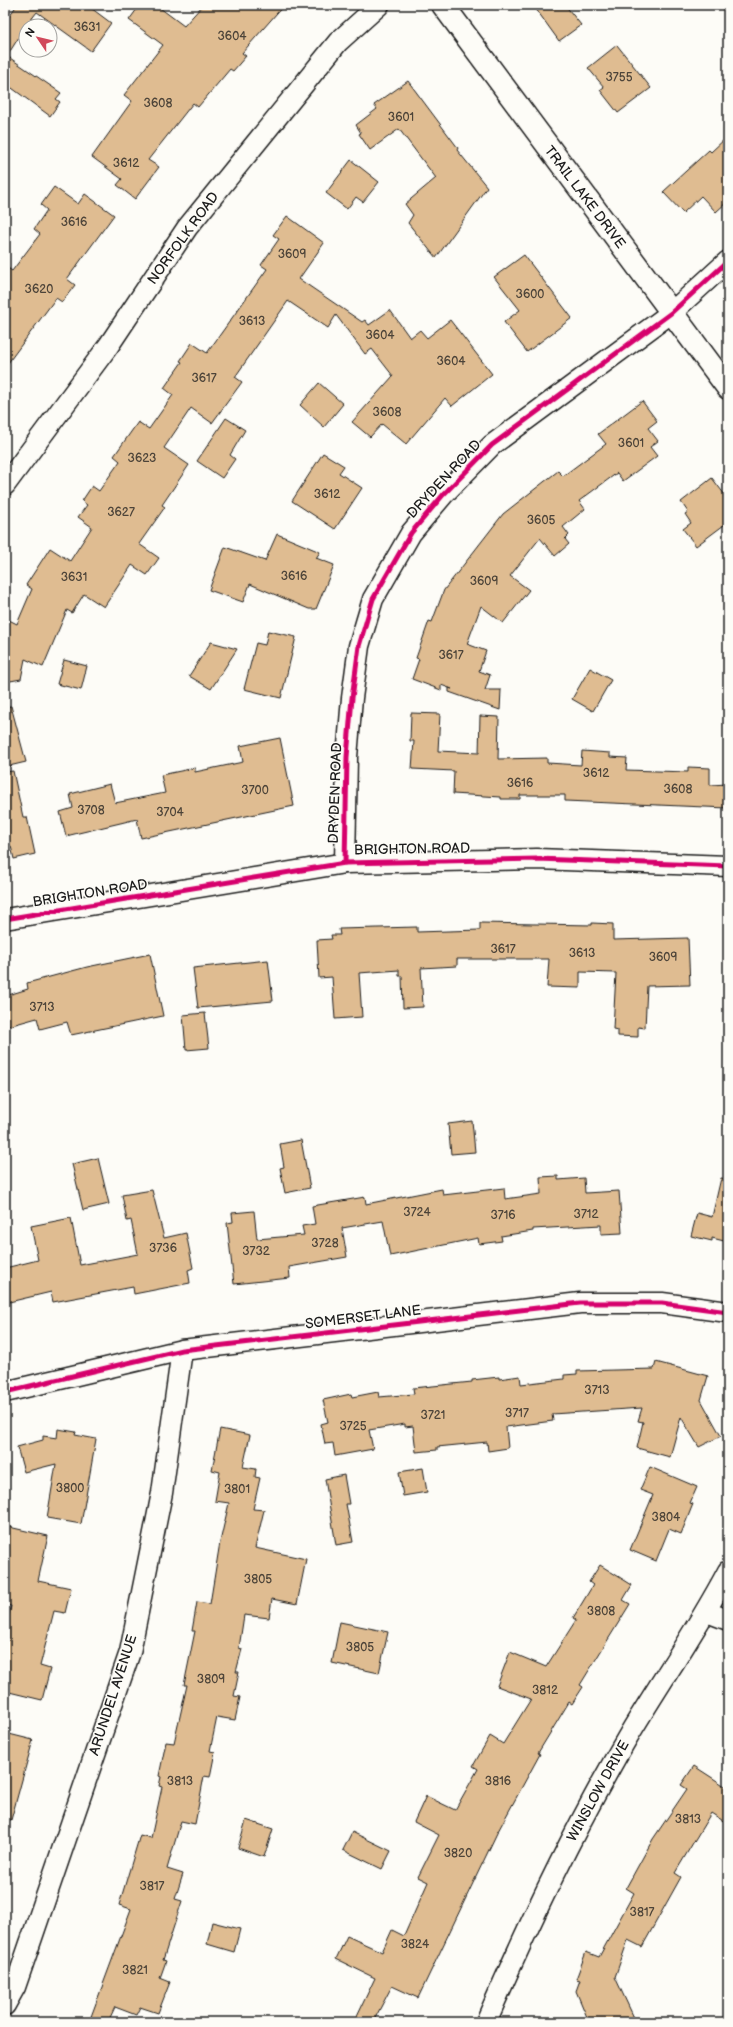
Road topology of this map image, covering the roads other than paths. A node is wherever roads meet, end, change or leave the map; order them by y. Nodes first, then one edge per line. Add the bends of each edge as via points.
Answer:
1 (379, 5) edge
2 (443, 5) edge
3 (728, 261) edge
4 (671, 313) junction
5 (728, 388) edge
6 (5, 485) edge
7 (345, 862) junction
8 (728, 866) edge
9 (5, 919) edge
10 (728, 1312) edge
11 (182, 1350) junction
12 (5, 1392) edge
13 (728, 1570) edge
14 (707, 1612) junction
15 (728, 1620) edge
16 (5, 2005) edge
17 (486, 2022) edge

1 - 6 street, NORFOLK ROAD via 338,42 187,228 109,345
2 - 4 street, TRAIL LAKE DRIVE
3 - 4 street, DRYDEN ROAD
4 - 5 street, TRAIL LAKE DRIVE
4 - 7 street, DRYDEN ROAD via 492,445 443,495 411,533 373,599 360,646 347,757
7 - 8 street, BRIGHTON ROAD via 537,859
7 - 9 street, BRIGHTON ROAD
10 - 11 street, SOMERSET LANE via 662,1304 580,1303
11 - 12 street, SOMERSET LANE
11 - 16 street, ARUNDEL AVENUE via 162,1493 130,1652 15,1987
13 - 14 street, WINSLOW DRIVE
14 - 15 street
14 - 17 street, WINSLOW DRIVE via 630,1732 579,1824 543,1895

